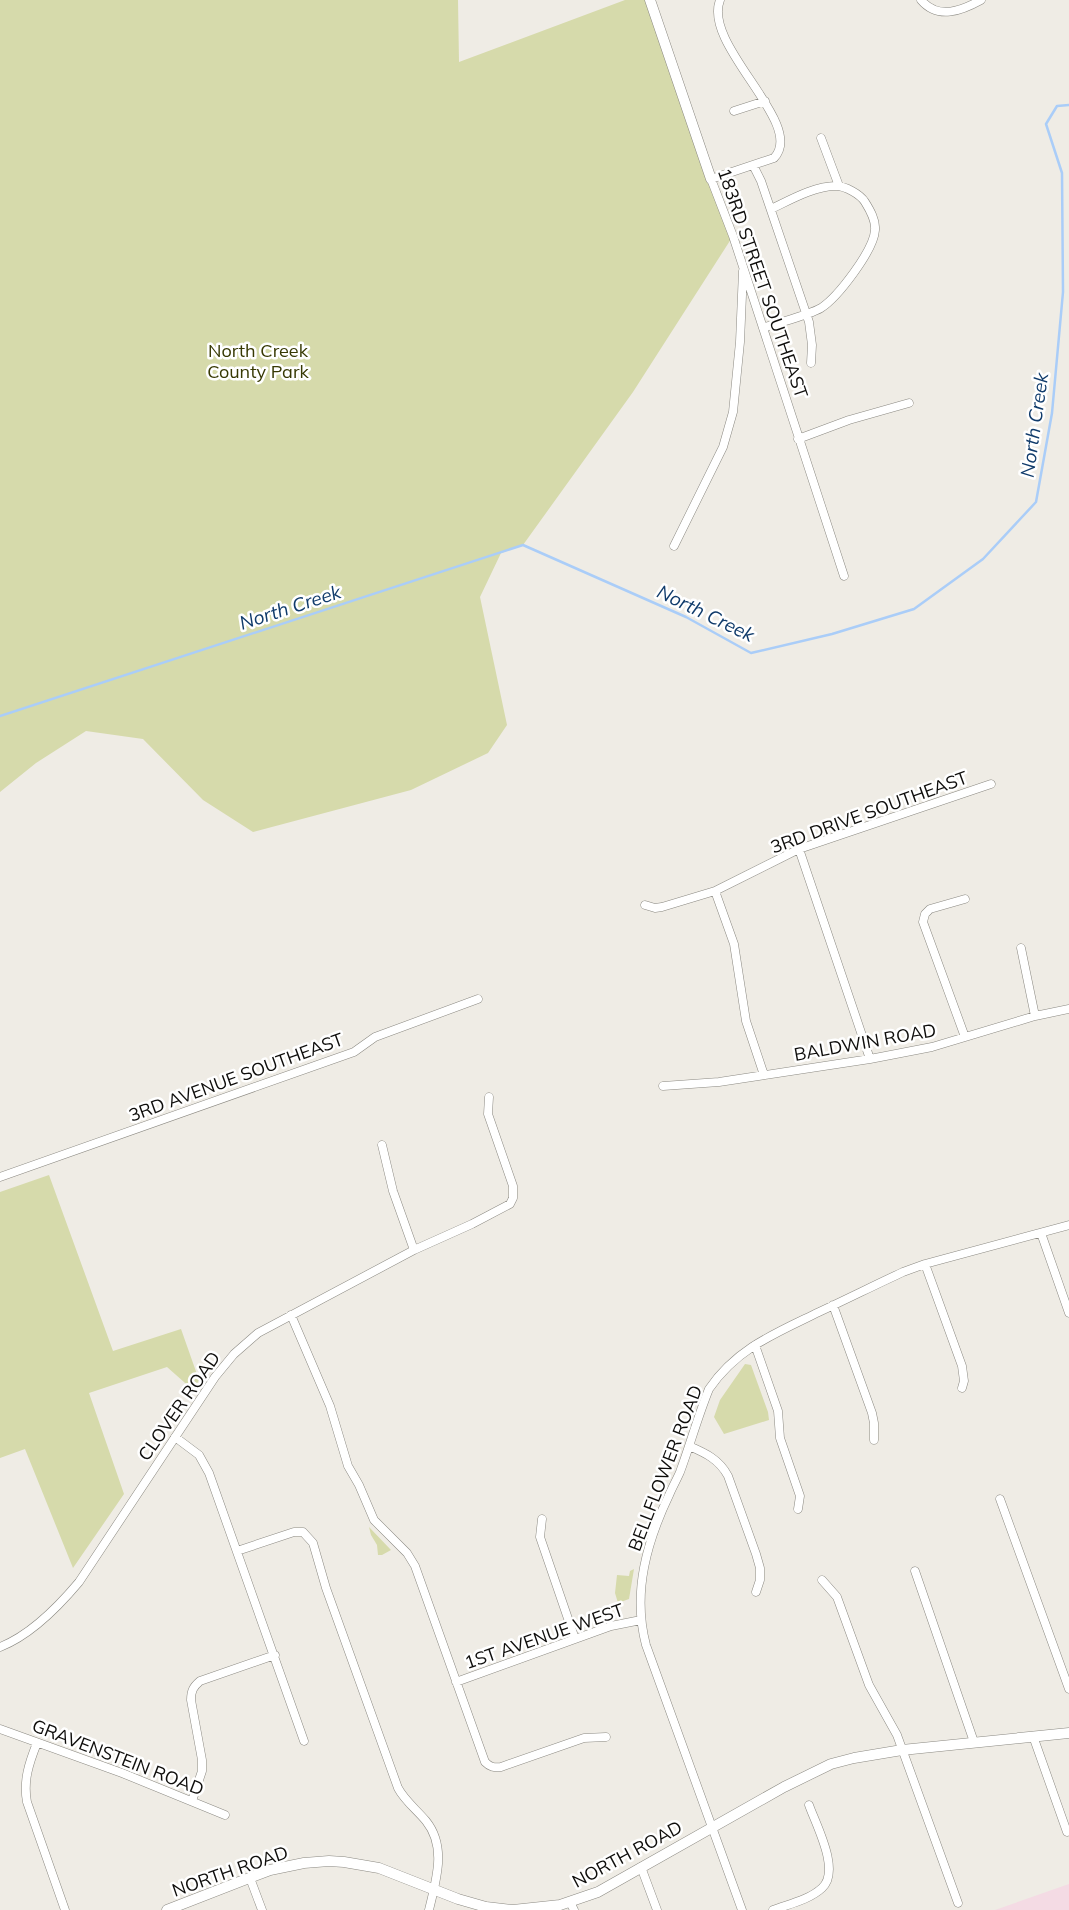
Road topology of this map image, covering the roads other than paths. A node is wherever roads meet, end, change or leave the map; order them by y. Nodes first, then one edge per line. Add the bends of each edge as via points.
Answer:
1 (650, 0) edge
2 (921, 0) edge
3 (981, 0) edge
4 (719, 2) edge
5 (765, 101) junction
6 (734, 110) dead end
7 (821, 138) dead end
8 (753, 165) junction
9 (711, 179) junction
10 (839, 186) junction
11 (771, 209) junction
12 (743, 267) junction
13 (806, 313) junction
14 (763, 328) junction
15 (811, 363) dead end
16 (909, 403) dead end
17 (798, 439) junction
18 (674, 546) dead end
19 (844, 576) dead end
20 (991, 784) dead end
21 (799, 849) junction
22 (715, 891) junction
23 (965, 899) dead end
24 (645, 905) dead end
25 (1021, 948) dead end
26 (478, 999) dead end
27 (1069, 1009) edge
28 (1035, 1016) junction
29 (965, 1037) junction
30 (870, 1058) junction
31 (764, 1075) junction
32 (663, 1086) dead end
33 (489, 1097) dead end
34 (382, 1145) dead end
35 (0, 1177) edge
36 (1069, 1225) edge
37 (1041, 1233) junction
38 (414, 1250) junction
39 (925, 1264) junction
40 (833, 1306) junction
41 (1069, 1313) edge
42 (291, 1315) junction
43 (755, 1345) junction
44 (962, 1388) dead end
45 (175, 1437) junction
46 (874, 1440) dead end
47 (689, 1446) junction
48 (1000, 1499) dead end
49 (798, 1509) dead end
50 (542, 1519) dead end
51 (237, 1551) junction
52 (915, 1571) dead end
53 (822, 1580) dead end
54 (756, 1592) dead end
55 (641, 1620) junction
56 (575, 1639) junction
57 (0, 1648) edge
58 (275, 1655) junction
59 (456, 1682) junction
60 (1069, 1689) edge
61 (0, 1729) edge
62 (1069, 1733) edge
63 (1033, 1736) junction
64 (606, 1737) dead end
65 (304, 1741) dead end
66 (974, 1742) junction
67 (37, 1743) junction
68 (902, 1750) junction
69 (192, 1801) junction
70 (809, 1805) dead end
71 (225, 1815) dead end
72 (712, 1827) junction
73 (1067, 1832) dead end
74 (641, 1867) junction
75 (250, 1878) junction
76 (434, 1890) junction
77 (958, 1903) dead end
78 (572, 1906) edge
79 (65, 1910) edge
80 (167, 1910) edge
81 (262, 1910) edge
82 (429, 1910) edge
83 (657, 1910) edge
84 (742, 1910) edge
85 (773, 1910) edge

1 - 9 street, 183RD STREET SOUTHEAST
2 - 3 street via 932,10 945,13 961,10
4 - 5 street via 725,37
5 - 6 street
5 - 8 street via 778,129 780,152 774,158
7 - 10 street
8 - 9 street
8 - 11 street
9 - 12 street, 183RD STREET SOUTHEAST
10 - 11 street via 820,188
10 - 13 street via 863,199 872,213 876,229 872,245 832,298 821,308
11 - 13 street
12 - 14 street, 183RD STREET SOUTHEAST
12 - 18 street via 733,412 723,447
13 - 14 street
13 - 15 street via 812,345
14 - 17 street, 183RD STREET SOUTHEAST
16 - 17 street
17 - 19 street, 183RD STREET SOUTHEAST
20 - 21 street, 3RD DRIVE SOUTHEAST
21 - 22 street, 3RD DRIVE SOUTHEAST
21 - 30 street
22 - 24 street, 3RD DRIVE SOUTHEAST via 662,907
22 - 31 street via 734,944 746,1021
23 - 29 street via 930,909 923,922
25 - 28 street
26 - 35 street, 3RD AVENUE SOUTHEAST via 375,1037 354,1052
27 - 28 street, BALDWIN ROAD
28 - 29 street, BALDWIN ROAD
29 - 30 street, BALDWIN ROAD via 932,1047
30 - 31 street, BALDWIN ROAD
31 - 32 street, BALDWIN ROAD
33 - 38 street, CLOVER ROAD via 488,1114 513,1186 513,1198 505,1207
34 - 38 street via 393,1191
36 - 37 street, BELLFLOWER ROAD
37 - 39 street, BELLFLOWER ROAD
37 - 41 street
38 - 42 street, CLOVER ROAD
39 - 40 street, BELLFLOWER ROAD
39 - 44 street via 962,1366
40 - 43 street, BELLFLOWER ROAD
40 - 46 street via 872,1413
42 - 45 street, CLOVER ROAD via 258,1333 234,1354
42 - 59 street via 330,1406 348,1466 374,1520 407,1553 415,1566
43 - 47 street, BELLFLOWER ROAD via 728,1366 709,1389
43 - 49 street via 778,1411 780,1438 800,1496
45 - 51 street via 204,1464
45 - 57 street, CLOVER ROAD via 61,1604 39,1623
47 - 54 street via 715,1458 728,1476 760,1568
47 - 55 street, BELLFLOWER ROAD via 646,1556 641,1584
48 - 60 street
50 - 56 street via 540,1537
51 - 58 street
51 - 76 street via 294,1532 303,1532 313,1543 398,1788 429,1825 437,1840 439,1858
52 - 66 street
53 - 68 street via 837,1597 870,1685
55 - 56 street, 1ST AVENUE WEST via 611,1626
55 - 72 street, BELLFLOWER ROAD via 646,1645
56 - 59 street, 1ST AVENUE WEST
58 - 65 street
58 - 69 street via 200,1681 194,1686 191,1692 202,1771
59 - 64 street via 485,1762 494,1768 584,1738
61 - 67 street, GRAVENSTEIN ROAD
62 - 63 street, NORTH ROAD
63 - 66 street, NORTH ROAD
63 - 73 street
66 - 68 street, NORTH ROAD
67 - 69 street, GRAVENSTEIN ROAD
67 - 79 street via 27,1771 25,1792
68 - 72 street, NORTH ROAD via 849,1759 822,1768
68 - 77 street
69 - 71 street, GRAVENSTEIN ROAD
70 - 85 street via 828,1857 830,1872 827,1882 805,1899
72 - 74 street, NORTH ROAD
72 - 84 street, BELLFLOWER ROAD
74 - 78 street, NORTH ROAD
74 - 83 street
75 - 76 street, NORTH ROAD via 304,1863 344,1862 380,1868
75 - 80 street, NORTH ROAD
75 - 81 street
76 - 78 street, NORTH ROAD via 499,1909
76 - 82 street

